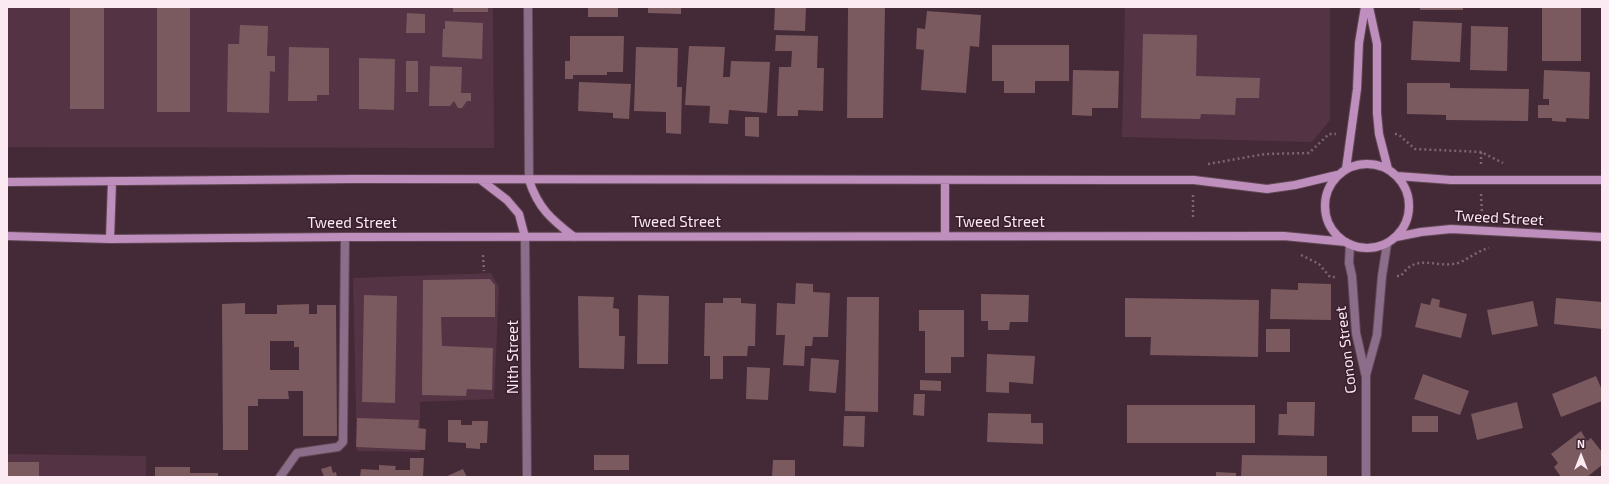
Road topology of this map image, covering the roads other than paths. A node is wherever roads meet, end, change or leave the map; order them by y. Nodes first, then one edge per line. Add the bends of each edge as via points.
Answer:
1 (528, 7) edge
2 (1366, 7) edge
3 (1369, 7) edge
4 (1346, 168) junction
5 (1388, 168) junction
6 (1337, 175) junction
7 (1397, 176) junction
8 (481, 180) junction
9 (529, 180) junction
10 (945, 180) junction
11 (1602, 180) edge
12 (112, 181) junction
13 (7, 182) edge
14 (7, 236) edge
15 (944, 236) junction
16 (345, 237) junction
17 (525, 237) junction
18 (574, 237) junction
19 (1396, 237) junction
20 (1602, 237) edge
21 (110, 239) junction
22 (1348, 243) junction
23 (1387, 244) junction
24 (1366, 377) junction
25 (280, 477) edge
26 (527, 477) edge
27 (1366, 477) edge

1 - 9 street
2 - 4 main road via 1359,43 1357,89
3 - 5 main road via 1377,44 1377,113
4 - 5 main road via 1367,163
4 - 6 main road
5 - 7 main road
6 - 10 main road via 1267,189 1194,180
6 - 22 main road via 1325,198 1325,211 1328,223 1336,234
7 - 11 main road via 1452,180
7 - 19 main road via 1404,185 1410,207 1408,218
8 - 9 main road
8 - 12 main road
8 - 17 main road via 508,200 520,214
9 - 10 main road
9 - 18 main road via 534,197 542,208
10 - 15 main road
12 - 13 main road
12 - 21 main road
14 - 21 main road, Tweed Street
15 - 18 main road, Tweed Street
15 - 22 main road, Tweed Street via 1284,236
16 - 17 main road, Tweed Street
16 - 21 main road, Tweed Street
16 - 25 street via 343,442 338,447 297,453
17 - 18 main road, Tweed Street
17 - 26 street, Nith Street
19 - 20 main road, Tweed Street via 1451,229
19 - 23 main road
22 - 23 main road via 1369,248
22 - 24 street, Conon Street via 1356,333
23 - 24 street via 1377,335
24 - 27 street, Conon Street

